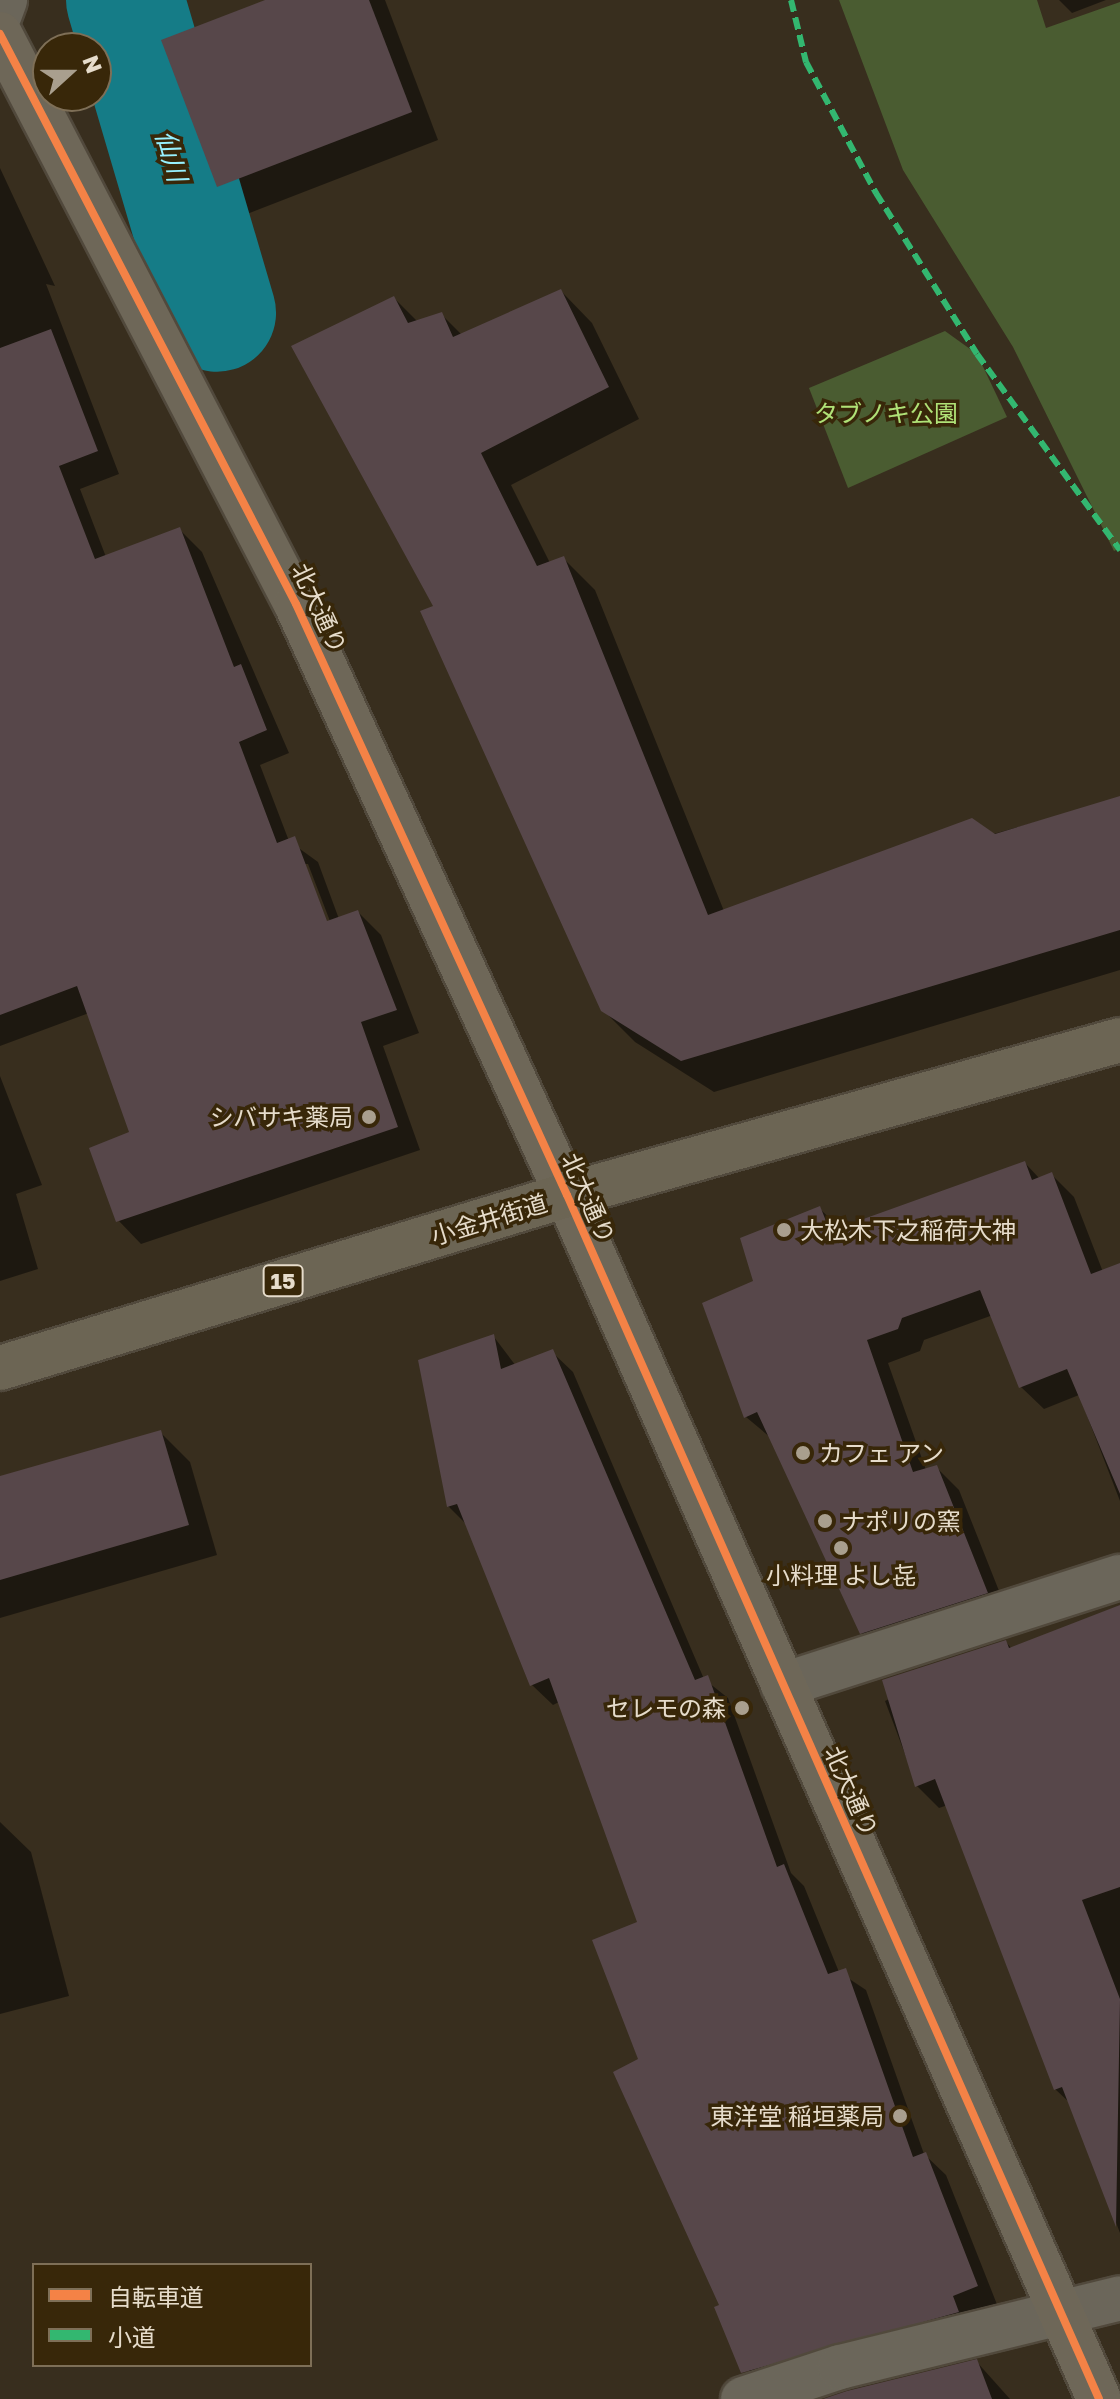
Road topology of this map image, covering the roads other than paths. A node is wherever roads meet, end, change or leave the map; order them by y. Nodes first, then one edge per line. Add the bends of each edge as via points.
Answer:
1 (5, 0) edge
2 (0, 14) edge
3 (0, 34) edge
4 (1120, 1040) edge
5 (567, 1195) junction
6 (0, 1368) edge
7 (1120, 1577) edge
8 (783, 1685) junction
9 (1120, 2298) edge
10 (1060, 2310) junction
11 (743, 2399) edge
12 (1099, 2399) edge

1 - 2 street
3 - 5 street, 北大通り via 239,483
4 - 5 main road, 小金井街道 / 15
5 - 6 main road, 小金井街道 / 15
5 - 8 street, 北大通り
7 - 8 street
8 - 10 street, 北大通り
9 - 10 street
10 - 11 street
10 - 12 street, 北大通り

